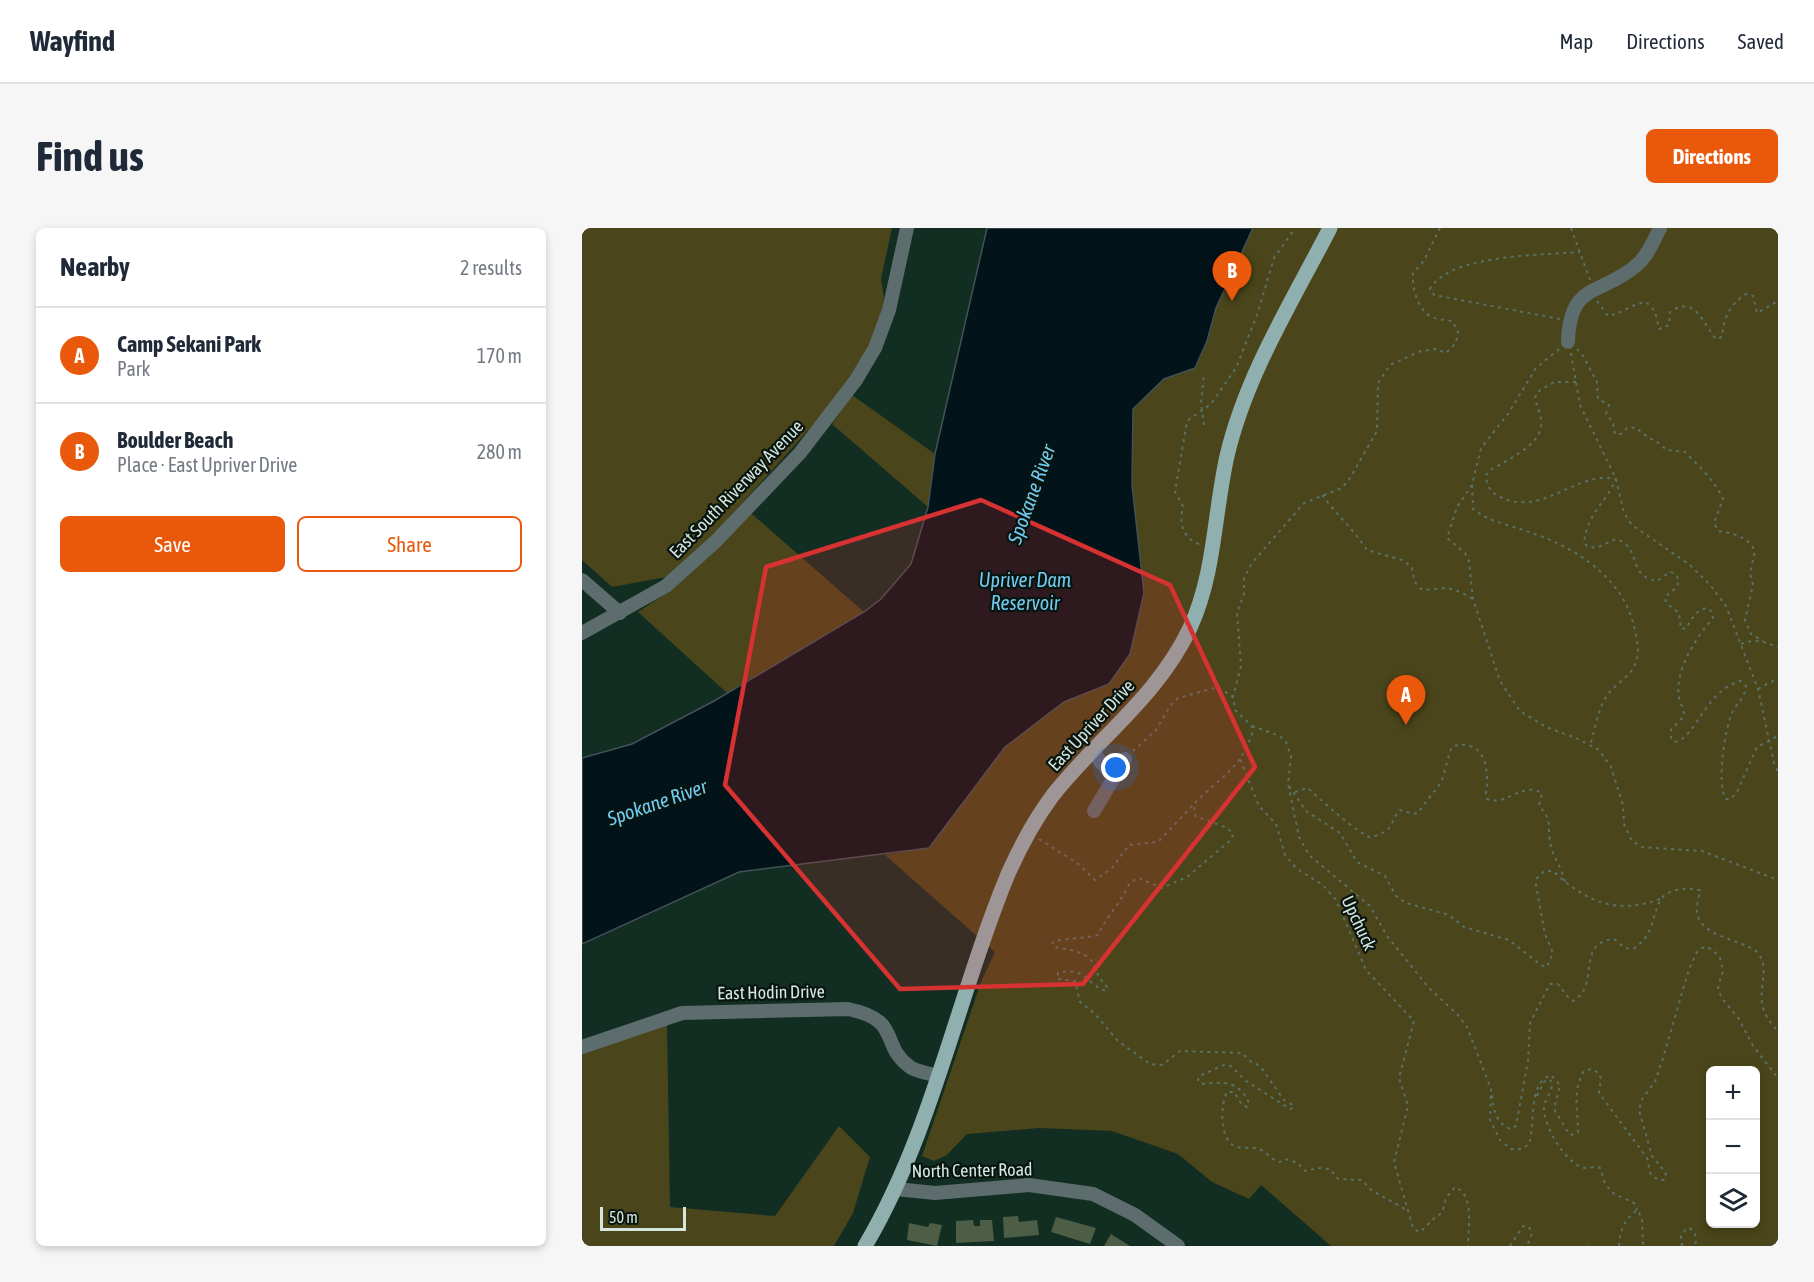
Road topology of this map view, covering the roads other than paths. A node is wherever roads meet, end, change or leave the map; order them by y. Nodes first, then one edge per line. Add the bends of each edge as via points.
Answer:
1 (908, 228) edge
2 (1330, 228) edge
3 (1660, 228) edge
4 (1568, 342) road end
5 (582, 580) edge
6 (620, 614) junction
7 (582, 633) edge
8 (1092, 751) junction
9 (1125, 759) road end
10 (1113, 778) junction
11 (1094, 811) dead end
12 (582, 1047) edge
13 (937, 1076) junction
14 (896, 1190) junction
15 (865, 1246) edge
16 (1178, 1246) edge

1 - 6 street, East South Riverway Avenue via 889,310 875,348 856,380 800,453 716,541 666,586
2 - 8 main road, East Upriver Drive via 1250,383 1227,457 1205,587 1190,627 1168,669
3 - 4 street via 1637,265 1581,297 1572,308
5 - 6 street
6 - 7 street, East South Riverway Avenue
8 - 10 street
8 - 13 main road, East Upriver Drive via 1052,796 1026,836 993,915
9 - 10 street
10 - 11 street
12 - 13 street, East Hodin Drive via 682,1012 848,1009 868,1013 885,1025 899,1054 911,1067
13 - 14 main road, East Upriver Drive
14 - 15 main road, East Upriver Drive
14 - 16 street, North Center Road via 935,1193 1029,1185 1093,1194 1135,1215

